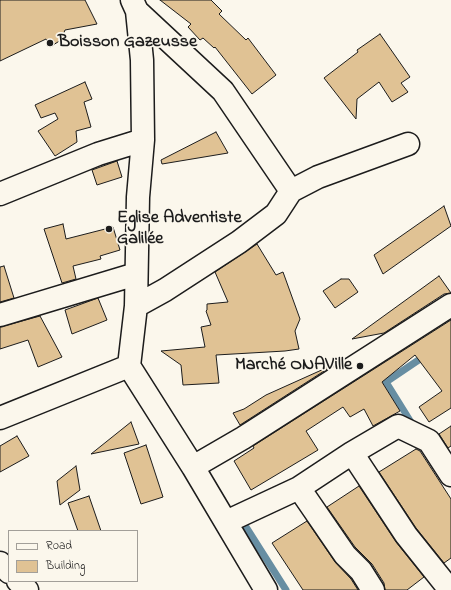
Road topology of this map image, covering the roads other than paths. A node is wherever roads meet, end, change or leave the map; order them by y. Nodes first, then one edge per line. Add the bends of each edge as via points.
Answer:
1 (134, 5) edge
2 (142, 140) junction
3 (408, 144) dead end
4 (291, 191) junction
5 (0, 194) edge
6 (136, 274) junction
7 (451, 305) edge
8 (136, 306) junction
9 (0, 315) edge
10 (129, 366) junction
11 (0, 418) edge
12 (352, 453) junction
13 (194, 467) junction
14 (451, 475) edge
15 (300, 488) junction
16 (226, 522) junction
17 (0, 563) edge
18 (8, 571) edge
19 (19, 582) edge
20 (447, 588) edge
21 (27, 590) edge
22 (266, 590) edge
23 (373, 590) edge

1 - 2 street via 142,60
1 - 4 street via 223,91
2 - 5 street via 98,154
2 - 6 street
3 - 4 street via 318,177
4 - 8 street via 276,214 239,242
6 - 8 street
6 - 9 street
7 - 13 street
8 - 10 street
10 - 11 street
10 - 13 street
12 - 14 street via 398,426 429,441
12 - 15 street
12 - 20 street via 406,535
13 - 16 street
15 - 16 street
15 - 23 street
16 - 22 street
17 - 18 street
19 - 21 street

